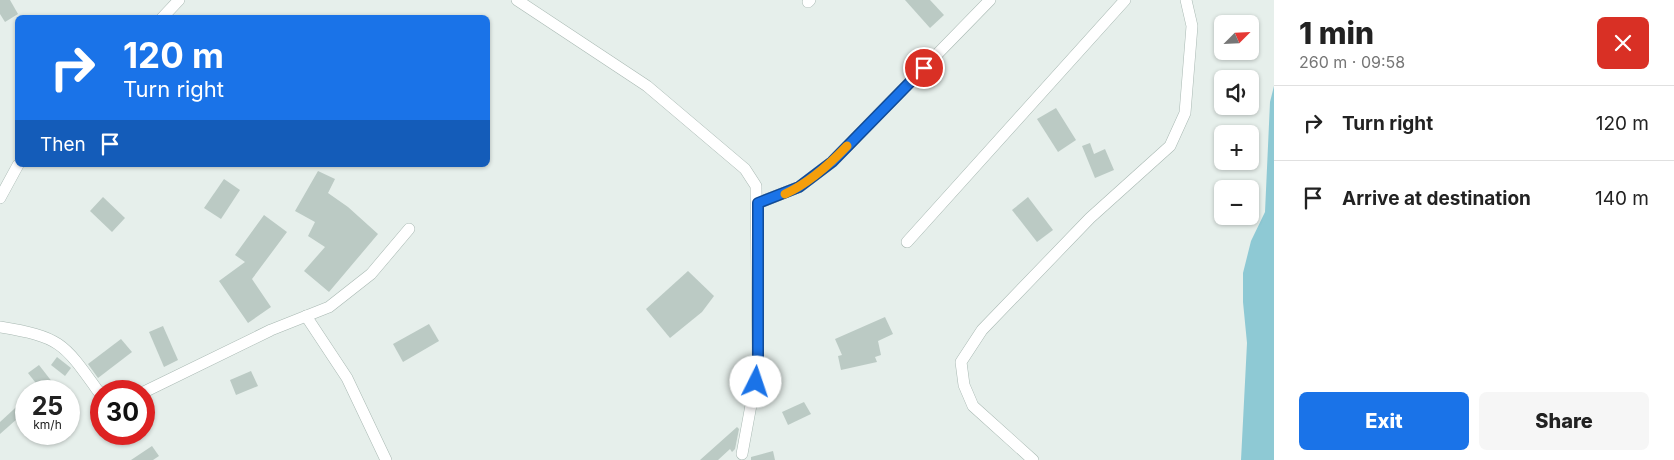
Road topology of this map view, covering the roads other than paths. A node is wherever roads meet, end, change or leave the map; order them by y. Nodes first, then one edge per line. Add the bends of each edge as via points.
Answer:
1 (179, 0) edge
2 (516, 0) edge
3 (990, 0) edge
4 (1125, 0) edge
5 (1186, 0) edge
6 (165, 15) edge
7 (17, 167) edge
8 (0, 198) edge
9 (758, 203) junction
10 (409, 229) dead end
11 (907, 242) dead end
12 (306, 316) junction
13 (0, 327) edge
14 (90, 380) edge
15 (155, 387) edge
16 (740, 458) edge
17 (386, 460) edge
18 (1033, 460) edge

1 - 6 street
2 - 9 street via 654,92 745,169 756,186
3 - 9 street via 832,162 799,187
4 - 11 street
5 - 18 street via 1192,26 1185,113 1170,146 1090,218 982,330 961,362 964,385 973,406
7 - 8 street
9 - 16 street via 758,367
10 - 12 street via 371,274 329,307
12 - 15 street
12 - 17 street via 347,378
13 - 14 street via 49,337 71,352

